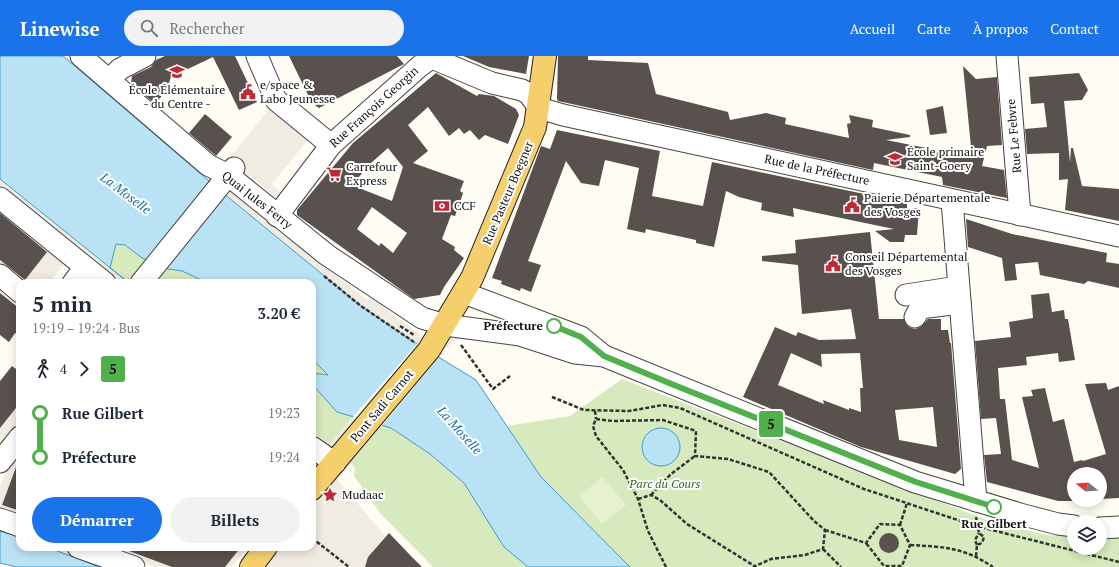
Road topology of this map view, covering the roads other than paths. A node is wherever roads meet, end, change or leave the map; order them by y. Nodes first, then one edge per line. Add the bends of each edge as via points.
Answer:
1 (82, 56) edge
2 (145, 56) edge
3 (257, 56) edge
4 (545, 56) edge
5 (1007, 56) edge
6 (435, 59) edge
7 (109, 80) junction
8 (538, 108) junction
9 (331, 144) junction
10 (226, 177) junction
11 (0, 198) edge
12 (952, 200) junction
13 (1020, 215) junction
14 (277, 216) junction
15 (1119, 236) edge
16 (0, 275) edge
17 (79, 275) edge
18 (92, 279) edge
19 (144, 279) edge
20 (468, 285) junction
21 (16, 289) edge
22 (906, 295) dead end
23 (959, 295) junction
24 (915, 317) dead end
25 (445, 325) junction
26 (604, 356) junction
27 (16, 441) edge
28 (316, 450) edge
29 (1, 458) edge
30 (334, 462) junction
31 (316, 485) edge
32 (976, 501) junction
33 (0, 519) edge
34 (16, 525) edge
35 (1067, 525) edge
36 (1119, 527) edge
37 (1107, 528) edge
38 (89, 551) edge
39 (263, 551) edge
40 (134, 567) edge
41 (251, 567) edge

1 - 7 street, Quai Jules Ferry
2 - 7 street via 120,69
3 - 9 street via 276,100
4 - 8 main road, Rue Pasteur Boegner
5 - 13 street, Rue Le Febvre
6 - 8 street via 492,83 522,90 529,94
6 - 9 street, Rue François Georgin via 420,66
7 - 10 street, Quai Jules Ferry via 208,165
8 - 12 street, Rue de la Préfecture
8 - 20 main road, Rue Pasteur Boegner via 535,128
9 - 14 street, Rue François Georgin
10 - 14 street, Quai Jules Ferry
10 - 19 street
11 - 17 street
12 - 13 street, Rue de la Préfecture
12 - 23 street
13 - 15 street, Rue de la Préfecture
14 - 25 street, Quai Jules Ferry via 327,255 398,303 422,318
16 - 21 street
17 - 18 street
20 - 25 main road, Rue Pasteur Boegner
20 - 26 street via 581,337
22 - 23 street
23 - 24 street via 920,308
23 - 32 street
25 - 26 street, Quai Jules Ferry via 520,335 575,353
25 - 30 main road, Pont Sadi Carnot via 423,347
26 - 32 street via 916,482
27 - 29 street
28 - 30 street
30 - 31 main road, Pont Sadi Carnot
32 - 35 street
33 - 34 street
36 - 37 street
38 - 40 street
39 - 41 main road

